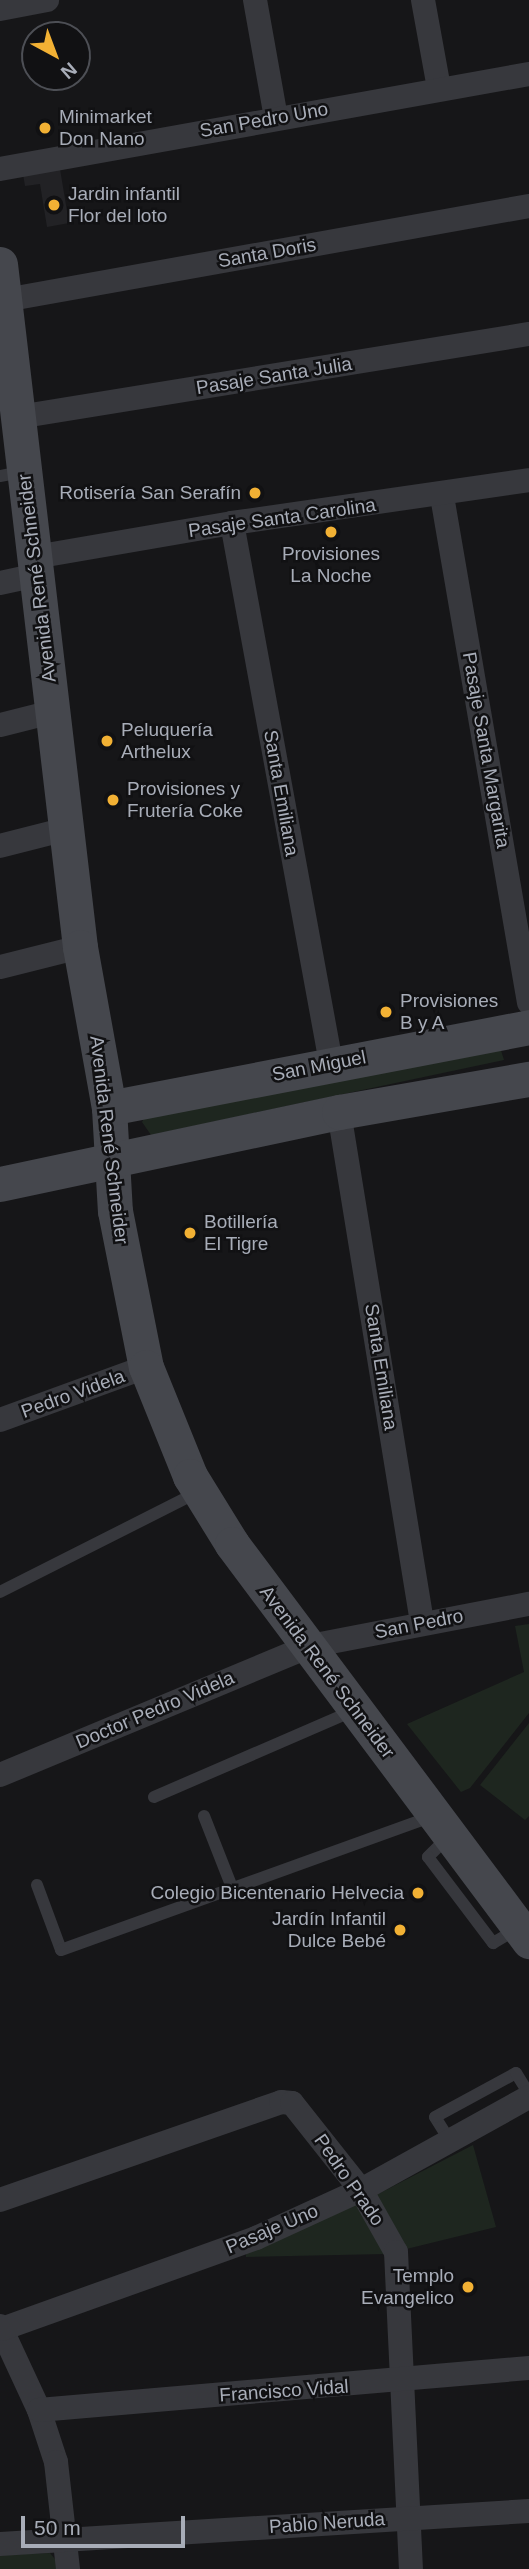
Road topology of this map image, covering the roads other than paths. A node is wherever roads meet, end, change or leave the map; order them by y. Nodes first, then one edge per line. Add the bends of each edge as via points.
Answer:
1 (47, 0) edge
2 (255, 0) edge
3 (423, 0) edge
4 (0, 9) edge
5 (529, 74) edge
6 (439, 88) junction
7 (275, 118) junction
8 (0, 169) edge
9 (529, 206) edge
10 (0, 264) edge
11 (5, 300) junction
12 (529, 334) edge
13 (18, 417) junction
14 (12, 474) edge
15 (529, 480) edge
16 (442, 496) junction
17 (232, 523) junction
18 (36, 566) junction
19 (0, 583) edge
20 (52, 712) junction
21 (0, 725) edge
22 (66, 830) junction
23 (0, 846) edge
24 (521, 901) edge
25 (80, 947) junction
26 (0, 967) edge
27 (529, 1003) edge
28 (529, 1027) edge
29 (331, 1063) junction
30 (529, 1079) edge
31 (109, 1108) junction
32 (339, 1112) junction
33 (109, 1158) junction
34 (0, 1184) edge
35 (146, 1367) junction
36 (0, 1420) edge
37 (198, 1492) junction
38 (0, 1592) edge
39 (529, 1604) edge
40 (422, 1622) junction
41 (310, 1646) junction
42 (356, 1709) junction
43 (0, 1775) edge
44 (154, 1797) dead end
45 (204, 1816) dead end
46 (441, 1826) junction
47 (37, 1885) dead end
48 (233, 1890) junction
49 (524, 1935) edge
50 (529, 2096) edge
51 (361, 2190) junction
52 (0, 2200) edge
53 (1, 2328) edge
54 (529, 2368) edge
55 (401, 2381) junction
56 (39, 2410) junction
57 (529, 2511) edge
58 (408, 2518) junction
59 (66, 2541) junction
60 (0, 2544) edge
61 (68, 2569) edge
62 (411, 2569) edge

1 - 4 street
2 - 7 street
3 - 6 street
5 - 6 street, San Pedro Uno
6 - 7 street, San Pedro Uno
7 - 8 street, San Pedro Uno
9 - 11 street, Santa Doris
10 - 11 main road, Avenida René Schneider
11 - 13 main road, Avenida René Schneider
12 - 13 street, Pasaje Santa Julia
13 - 14 main road, Avenida René Schneider
14 - 18 main road, Avenida René Schneider
15 - 16 street, Pasaje Santa Carolina
16 - 17 street, Pasaje Santa Carolina
16 - 24 street, Pasaje Santa Margarita
17 - 18 street, Pasaje Santa Carolina
17 - 29 street, Santa Emiliana
18 - 19 street, Pasaje Santa Carolina
18 - 20 main road, Avenida René Schneider
20 - 21 street
20 - 22 main road, Avenida René Schneider
22 - 23 street
22 - 25 main road, Avenida René Schneider
24 - 27 street, Pasaje Santa Margarita
25 - 26 street
25 - 31 main road, Avenida René Schneider
28 - 29 main road, San Miguel
29 - 31 main road, San Miguel
30 - 32 main road
31 - 33 main road, Avenida René Schneider
32 - 33 main road
32 - 40 street, Santa Emiliana
33 - 34 main road
33 - 35 main road, Avenida René Schneider
35 - 36 street, Pedro Videla
35 - 37 main road, Avenida René Schneider
37 - 38 lane
37 - 41 main road, Avenida René Schneider
39 - 40 street, San Pedro
40 - 41 street, San Pedro
41 - 42 main road, Avenida René Schneider
41 - 43 street, Doctor Pedro Videla
42 - 44 lane
42 - 46 main road, Avenida René Schneider
45 - 48 lane
46 - 48 lane
46 - 49 main road, Avenida René Schneider
47 - 48 lane via 61,1950
50 - 51 street, Pasaje Uno
51 - 52 street, Pedro Prado via 292,2103 281,2102
51 - 53 street, Pasaje Uno via 256,2238
51 - 55 street, Pedro Prado via 396,2252
53 - 56 street
54 - 55 street, Francisco Vidal
55 - 56 street, Francisco Vidal
55 - 58 street, Pedro Prado
56 - 59 street via 56,2462
57 - 58 street, Pablo Neruda
58 - 59 street, Pablo Neruda
58 - 62 street, Pedro Prado
59 - 60 street, Pablo Neruda
59 - 61 street

